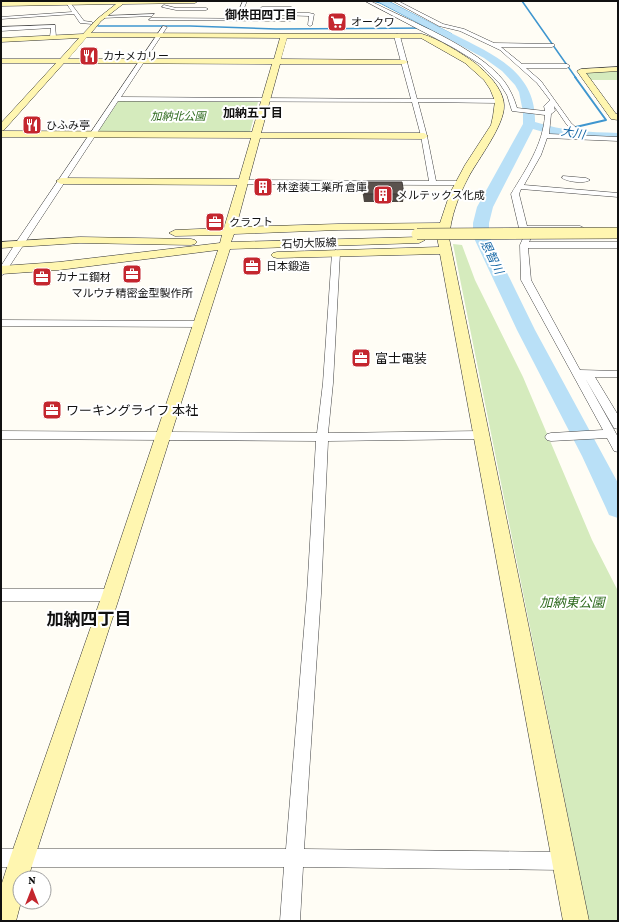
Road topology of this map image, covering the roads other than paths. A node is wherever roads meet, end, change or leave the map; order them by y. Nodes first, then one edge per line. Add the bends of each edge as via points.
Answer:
1 (176, 1) edge
2 (195, 1) edge
3 (245, 1) edge
4 (266, 1) edge
5 (367, 1) edge
6 (395, 1) edge
7 (68, 2) edge
8 (119, 2) junction
9 (1, 4) edge
10 (164, 6) junction
11 (292, 8) junction
12 (303, 8) dead end
13 (206, 9) dead end
14 (262, 10) junction
15 (220, 12) dead end
16 (75, 13) junction
17 (154, 13) junction
18 (239, 14) dead end
19 (290, 14) junction
20 (131, 16) junction
21 (102, 17) junction
22 (110, 17) junction
23 (1, 18) edge
24 (172, 19) junction
25 (218, 20) junction
26 (261, 20) junction
27 (290, 20) junction
28 (90, 22) junction
29 (110, 23) dead end
30 (128, 23) dead end
31 (296, 25) dead end
32 (303, 25) dead end
33 (441, 25) junction
34 (147, 26) dead end
35 (1, 29) edge
36 (164, 29) junction
37 (81, 36) junction
38 (284, 36) junction
39 (397, 36) junction
40 (53, 37) junction
41 (1, 40) edge
42 (494, 45) junction
43 (552, 45) dead end
44 (1, 61) edge
45 (57, 61) junction
46 (141, 62) junction
47 (276, 62) junction
48 (404, 62) junction
49 (522, 66) junction
50 (567, 66) dead end
51 (618, 69) edge
52 (116, 99) junction
53 (265, 100) junction
54 (414, 100) junction
55 (499, 101) junction
56 (554, 101) junction
57 (548, 113) junction
58 (1, 117) edge
59 (618, 118) edge
60 (548, 124) junction
61 (1, 128) edge
62 (578, 132) junction
63 (618, 132) edge
64 (1, 134) edge
65 (92, 134) junction
66 (256, 135) junction
67 (424, 136) junction
68 (545, 136) junction
69 (618, 139) edge
70 (566, 178) dead end
71 (575, 178) junction
72 (586, 180) dead end
73 (61, 181) junction
74 (242, 182) junction
75 (433, 183) junction
76 (460, 183) junction
77 (519, 187) junction
78 (574, 191) junction
79 (618, 195) edge
80 (444, 226) junction
81 (523, 228) junction
82 (618, 228) edge
83 (618, 233) edge
84 (418, 237) junction
85 (618, 239) edge
86 (225, 243) junction
87 (1, 244) edge
88 (19, 244) junction
89 (524, 245) junction
90 (618, 245) edge
91 (446, 250) junction
92 (336, 253) junction
93 (2, 271) edge
94 (1, 323) edge
95 (200, 324) junction
96 (583, 373) junction
97 (618, 374) edge
98 (614, 409) edge
99 (614, 430) edge
100 (1, 435) edge
101 (163, 435) junction
102 (481, 435) junction
103 (322, 436) junction
104 (551, 437) dead end
105 (618, 448) edge
106 (1, 595) edge
107 (111, 595) junction
108 (1, 858) edge
109 (22, 858) junction
110 (294, 858) junction
111 (564, 861) junction
112 (3, 921) edge
113 (290, 921) edge
114 (576, 921) edge

1 - 2 street
1 - 8 street
1 - 10 street
3 - 18 street
4 - 14 street
5 - 57 street via 452,45 488,67 507,89 514,110
6 - 33 street
7 - 8 street
7 - 9 street
7 - 16 street
8 - 21 street via 120,4
8 - 28 street via 108,7
10 - 13 street via 176,9
10 - 17 street
11 - 12 street
11 - 14 street
11 - 19 street
14 - 19 street
14 - 26 street
15 - 25 street
16 - 23 street
16 - 28 street via 82,22
17 - 20 street
17 - 24 street
17 - 34 street
19 - 27 street
19 - 32 street via 312,15 310,26
20 - 22 street
20 - 30 street
21 - 22 street
21 - 37 street
22 - 29 street
24 - 25 street
24 - 36 street
25 - 26 street
26 - 27 street
27 - 31 street via 290,25
28 - 37 street
33 - 42 street via 462,30
33 - 57 street via 494,51 515,65 539,88
35 - 40 street via 53,26
36 - 37 street
36 - 38 street
36 - 46 street
37 - 40 street
37 - 45 street
38 - 39 street
38 - 47 street
39 - 48 street
39 - 55 street via 422,36 463,58 488,80
40 - 41 street
42 - 43 street
42 - 49 street
44 - 45 street
45 - 46 street
45 - 58 street
45 - 61 street
46 - 47 street
46 - 52 street
47 - 48 street
47 - 53 street
48 - 54 street
49 - 50 street
49 - 56 street
51 - 59 street via 581,71 614,118
52 - 53 street
52 - 65 street
53 - 54 street
53 - 66 street
54 - 55 street
54 - 67 street
55 - 76 street via 495,125
56 - 57 street via 550,102 552,111
56 - 62 street via 569,124
57 - 60 street
60 - 62 street
60 - 68 street
62 - 63 street
64 - 65 street
65 - 66 street
65 - 73 street
66 - 67 street
66 - 74 street
67 - 75 street
68 - 69 street
68 - 77 street
70 - 71 street
71 - 72 street
71 - 78 street
73 - 74 street
73 - 88 street
74 - 75 street
74 - 86 street
75 - 76 street
76 - 80 street
77 - 78 street
77 - 81 street via 515,194
78 - 79 street
80 - 86 street via 338,226
80 - 91 street
81 - 82 street
81 - 89 street via 528,236
83 - 84 street, 石切大阪線, bridge
84 - 85 street, 石切大阪線
84 - 86 street, 石切大阪線
86 - 88 street, 石切大阪線 via 80,240
86 - 92 street
86 - 93 street via 58,266
86 - 95 street
87 - 88 street, 石切大阪線
88 - 93 street
89 - 90 street
89 - 96 street via 526,280
91 - 92 street
91 - 102 street
92 - 103 street
94 - 95 street
95 - 101 street
96 - 97 street
96 - 98 street
96 - 99 street
98 - 99 street
99 - 104 street
99 - 105 street
100 - 101 street
101 - 103 street
101 - 107 street
102 - 103 street
102 - 111 street
103 - 110 street via 314,594
106 - 107 street
107 - 109 street
108 - 109 street
109 - 110 street
109 - 112 street
110 - 111 street
110 - 113 street
111 - 114 street

